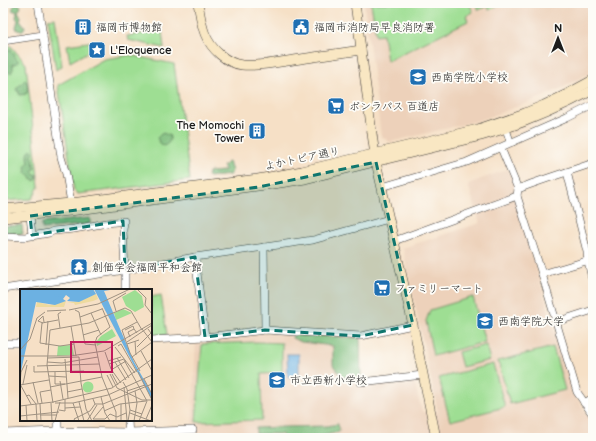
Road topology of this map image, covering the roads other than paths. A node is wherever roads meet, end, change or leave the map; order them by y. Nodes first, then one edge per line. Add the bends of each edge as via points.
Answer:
1 (38, 3) edge
2 (198, 3) edge
3 (355, 3) edge
4 (43, 35) junction
5 (3, 41) edge
6 (361, 50) junction
7 (593, 80) edge
8 (593, 90) edge
9 (593, 105) edge
10 (506, 129) junction
11 (513, 142) junction
12 (501, 148) junction
13 (376, 158) junction
14 (593, 163) edge
15 (567, 172) junction
16 (382, 187) junction
17 (517, 193) junction
18 (70, 203) junction
19 (3, 209) edge
20 (30, 216) junction
21 (3, 218) edge
22 (389, 219) junction
23 (32, 235) junction
24 (3, 236) edge
25 (394, 241) junction
26 (264, 248) junction
27 (196, 257) junction
28 (590, 260) edge
29 (125, 270) junction
30 (542, 274) junction
31 (593, 284) edge
32 (3, 289) edge
33 (125, 289) edge
34 (593, 310) edge
35 (556, 322) junction
36 (412, 325) junction
37 (265, 330) junction
38 (205, 337) junction
39 (152, 340) edge
40 (3, 343) edge
41 (20, 343) edge
42 (423, 375) junction
43 (361, 382) dead end
44 (593, 398) edge
45 (584, 403) junction
46 (593, 415) edge
47 (58, 421) edge
48 (128, 421) edge
49 (193, 430) dead end
50 (58, 432) junction
51 (3, 433) edge
52 (129, 435) edge
53 (436, 438) edge

1 - 4 street
2 - 6 street via 204,32 210,43 221,56 236,64 267,64
3 - 6 street
4 - 5 street
4 - 18 street
6 - 13 street
7 - 13 street, よかトピア通り via 544,105 503,121
8 - 10 street, よかトピア通り
9 - 11 street
10 - 11 street via 510,141
10 - 13 street, よかトピア通り
11 - 12 street
12 - 16 street via 467,162
12 - 17 street
13 - 16 street
13 - 18 street, よかトピア通り via 258,179
13 - 20 street, よかトピア通り via 305,179 259,187
14 - 15 street
15 - 17 street via 539,181
15 - 28 street
16 - 22 street
17 - 25 street
17 - 30 street
18 - 19 street, よかトピア通り
20 - 21 street, よかトピア通り
20 - 23 street
22 - 25 street
22 - 26 street via 313,240
23 - 24 street
23 - 29 street via 124,221
25 - 36 street
26 - 27 street
26 - 37 street
27 - 29 street
27 - 38 street
28 - 30 street
28 - 31 street
29 - 32 street
29 - 33 street
30 - 35 street
34 - 35 street
35 - 45 street via 577,392
36 - 37 street via 361,336
36 - 42 street
37 - 38 street
38 - 39 street
40 - 41 street
42 - 43 street
42 - 53 street
44 - 45 street
45 - 46 street
47 - 50 street
48 - 52 street
49 - 52 street
50 - 51 street
50 - 52 street

